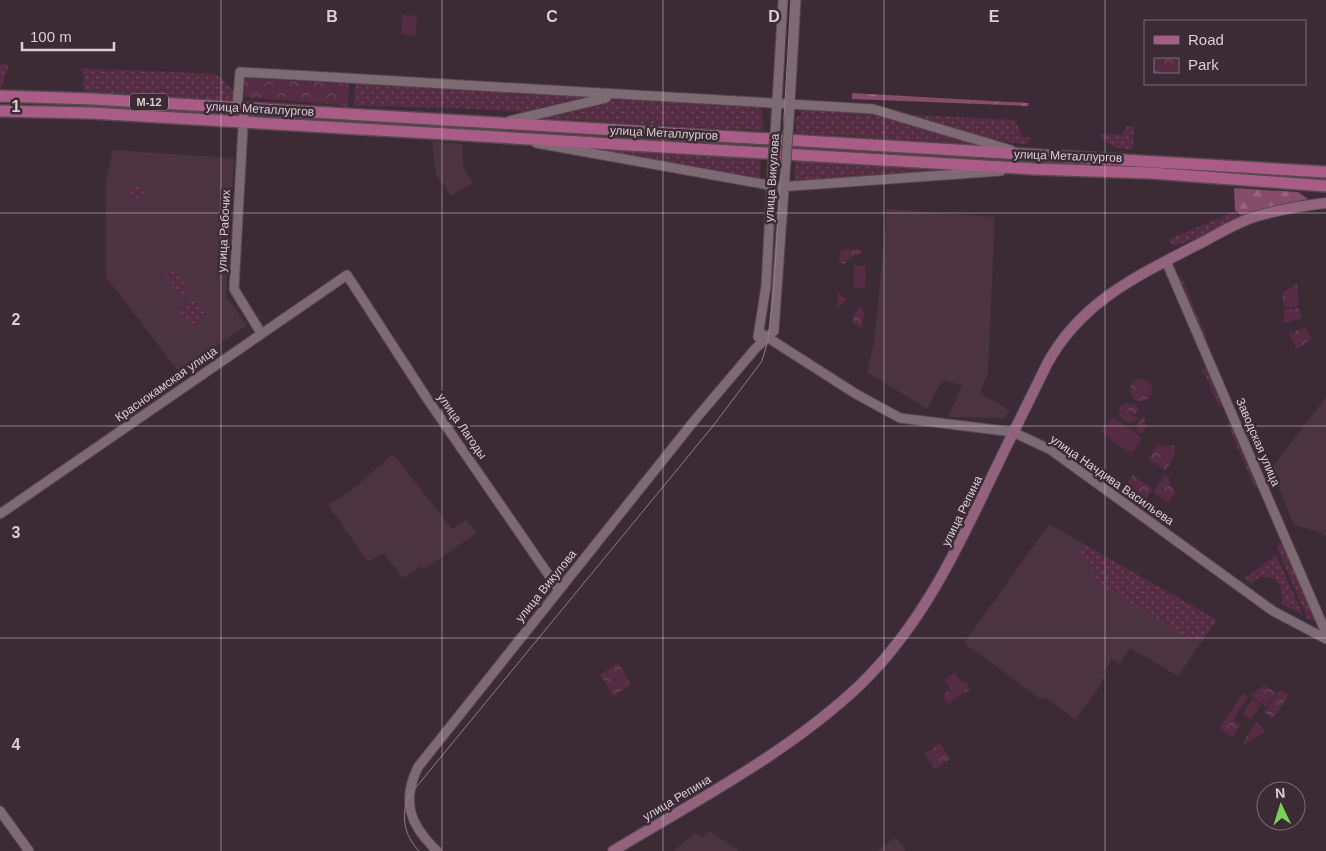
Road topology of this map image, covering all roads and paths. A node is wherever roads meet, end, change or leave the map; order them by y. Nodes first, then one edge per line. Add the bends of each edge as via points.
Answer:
1 (783, 0) edge
2 (796, 0) edge
3 (0, 96) edge
4 (613, 96) junction
5 (777, 104) junction
6 (790, 105) junction
7 (241, 108) junction
8 (0, 111) edge
9 (243, 122) junction
10 (502, 122) junction
11 (512, 138) junction
12 (1023, 154) junction
13 (1035, 169) junction
14 (1326, 172) edge
15 (1326, 186) edge
16 (771, 187) junction
17 (784, 187) junction
18 (1326, 203) edge
19 (1166, 261) junction
20 (346, 276) joint
21 (261, 333) junction
22 (763, 335) junction
23 (1013, 432) junction
24 (0, 514) edge
25 (559, 590) junction
26 (1326, 633) edge
27 (1326, 639) edge
28 (0, 811) edge
29 (29, 851) edge
30 (437, 851) edge
31 (613, 851) edge

1 - 5 street, улица Викулова
2 - 6 street, улица Викулова
3 - 7 main road, улица Металлургов / М-12
4 - 5 street
4 - 7 street, улица Рабочих via 240,72
4 - 10 street
5 - 6 street
5 - 16 street, улица Викулова, bridge
6 - 12 street via 873,110
6 - 17 street, улица Викулова, bridge
7 - 9 street, улица Рабочих
7 - 10 main road, улица Металлургов
8 - 9 main road, улица Металлургов / М-12
9 - 11 main road, улица Металлургов
9 - 21 street, улица Рабочих via 234,289
10 - 12 main road, улица Металлургов
11 - 13 main road, улица Металлургов
11 - 16 street
12 - 14 main road, улица Металлургов
13 - 15 main road, улица Металлургов via 1150,173
13 - 17 street
16 - 17 street
16 - 22 street, улица Викулова
17 - 22 street, улица Викулова via 774,331
18 - 19 main road, улица Репина via 1249,219
19 - 23 main road, улица Репина via 1118,288 1088,310 1054,351
19 - 26 street, Заводская улица
20 - 21 street, Краснокамская улица
20 - 25 street, улица Лагоды
21 - 24 street, Краснокамская улица
22 - 23 street, улица Начдива Васильева via 900,418
22 - 25 street, улица Викулова
23 - 27 street, улица Начдива Васильева via 1051,450 1273,611
23 - 31 main road, улица Репина via 947,570 906,631 861,684 811,727
25 - 30 street, улица Викулова via 438,739 413,778 408,797 412,815 419,830
28 - 29 street

